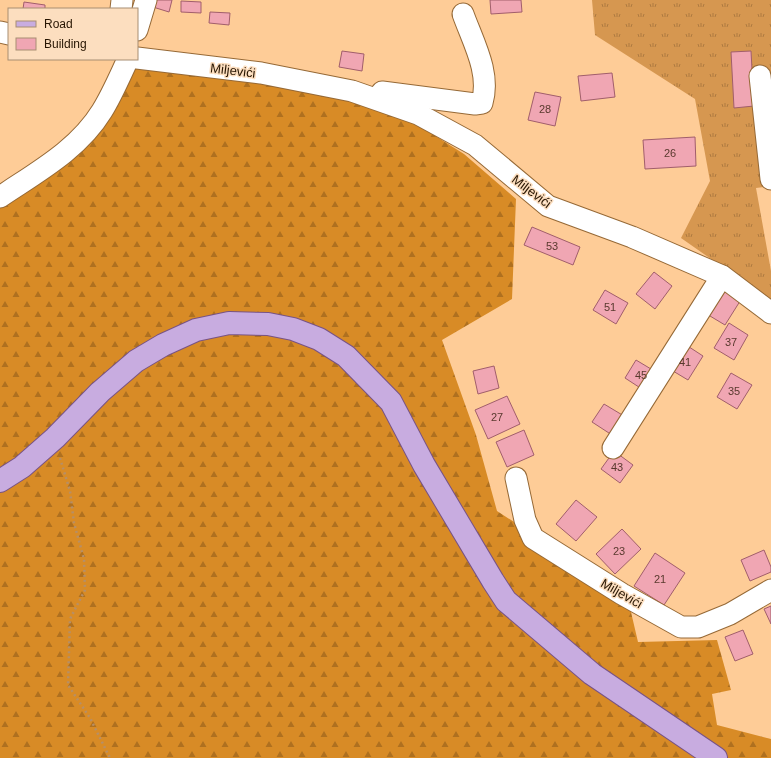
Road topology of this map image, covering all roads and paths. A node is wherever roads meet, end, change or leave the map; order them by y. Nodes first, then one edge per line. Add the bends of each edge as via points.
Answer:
1 (146, 0) edge
2 (463, 14) dead end
3 (138, 27) edge
4 (138, 58) edge
5 (128, 60) edge
6 (760, 76) dead end
7 (352, 91) junction
8 (771, 179) edge
9 (0, 197) edge
10 (722, 276) junction
11 (771, 313) edge
12 (55, 438) junction
13 (613, 448) dead end
14 (516, 478) dead end
15 (0, 481) edge
16 (771, 590) edge
17 (110, 758) edge
18 (716, 758) edge

1 - 3 street
2 - 7 street, Miljevići via 485,76 482,103 389,92
4 - 7 street, Miljevići via 262,73
5 - 9 street via 102,112 80,139 55,160
6 - 8 street
7 - 10 street, Miljevići via 418,114 475,145 548,206 632,237
10 - 11 street, Miljevići
10 - 13 street
12 - 15 main road via 22,467
12 - 17 path via 70,491 74,523 84,559 85,590 70,619 68,685 90,718
12 - 18 main road via 100,392 136,361 196,330 230,323 268,324 293,329 319,339 346,356 391,402 424,465 506,601 592,674
14 - 16 street, Miljevići via 525,520 533,538 622,594 681,627 698,627 730,614

